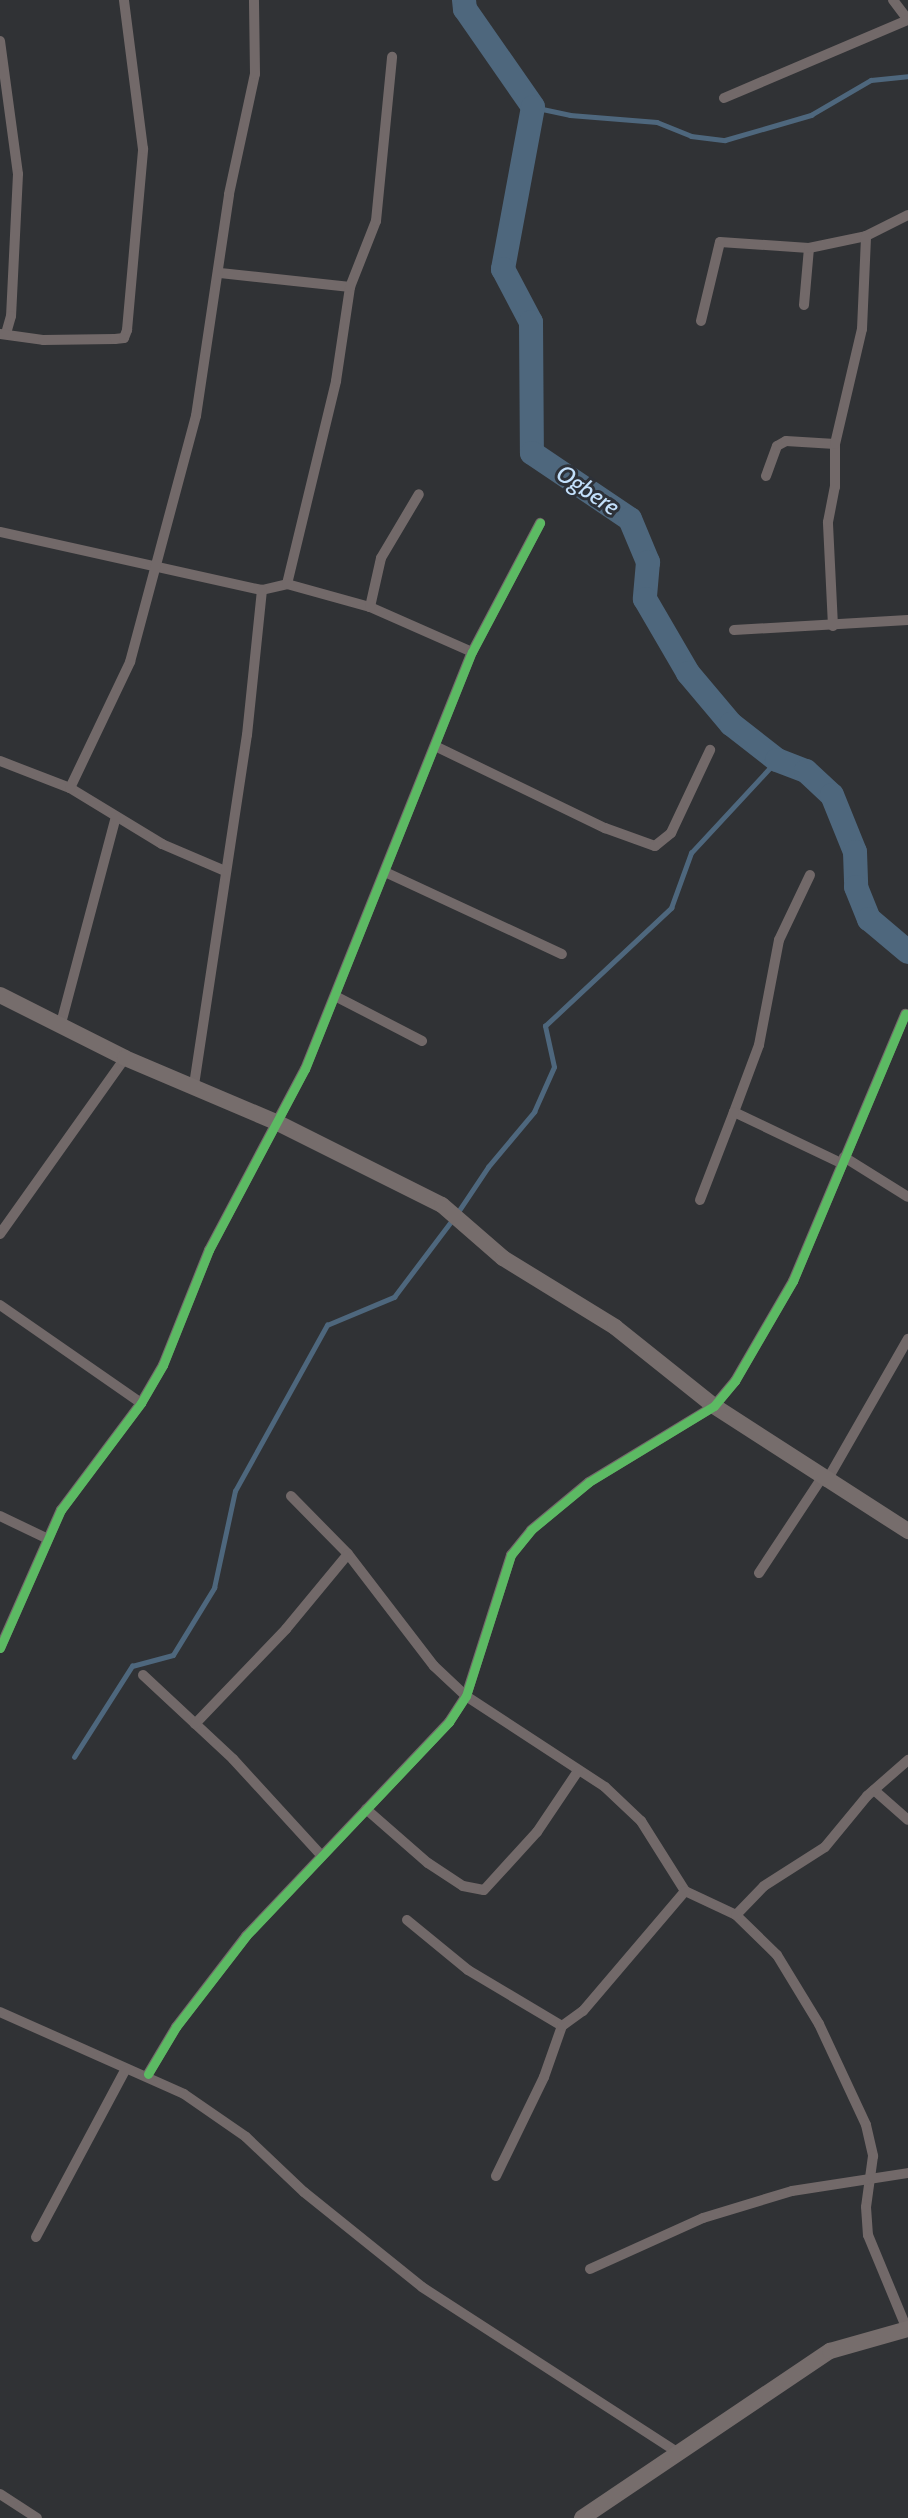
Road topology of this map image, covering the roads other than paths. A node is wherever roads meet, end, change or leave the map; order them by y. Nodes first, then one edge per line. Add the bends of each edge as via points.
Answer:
1 (124, 0) edge
2 (254, 0) edge
3 (893, 0) edge
4 (908, 20) edge
5 (0, 41) edge
6 (392, 57) dead end
7 (724, 98) dead end
8 (908, 215) edge
9 (866, 236) junction
10 (809, 248) junction
11 (220, 273) junction
12 (350, 287) junction
13 (804, 305) dead end
14 (701, 321) dead end
15 (3, 333) edge
16 (835, 444) junction
17 (766, 476) dead end
18 (419, 494) dead end
19 (540, 523) dead end
20 (0, 532) edge
21 (157, 567) junction
22 (288, 584) junction
23 (262, 590) junction
24 (370, 607) junction
25 (908, 620) edge
26 (834, 625) junction
27 (734, 630) dead end
28 (472, 652) junction
29 (435, 746) junction
30 (710, 750) dead end
31 (0, 761) edge
32 (71, 788) junction
33 (116, 817) junction
34 (225, 871) junction
35 (385, 872) junction
36 (810, 875) dead end
37 (562, 954) dead end
38 (0, 995) edge
39 (335, 996) junction
40 (905, 1014) dead end
41 (61, 1027) junction
42 (422, 1041) dead end
43 (125, 1058) junction
44 (194, 1085) junction
45 (734, 1112) junction
46 (278, 1123) junction
47 (843, 1160) junction
48 (908, 1197) edge
49 (700, 1200) dead end
50 (0, 1234) edge
51 (0, 1305) edge
52 (908, 1339) edge
53 (141, 1404) junction
54 (714, 1406) junction
55 (824, 1480) junction
56 (291, 1496) dead end
57 (0, 1516) edge
58 (908, 1531) edge
59 (46, 1538) junction
60 (348, 1554) junction
61 (759, 1573) dead end
62 (0, 1648) edge
63 (143, 1675) dead end
64 (466, 1696) junction
65 (195, 1724) junction
66 (908, 1760) edge
67 (579, 1771) junction
68 (874, 1790) junction
69 (366, 1810) junction
70 (908, 1820) edge
71 (320, 1854) junction
72 (685, 1891) junction
73 (736, 1914) junction
74 (407, 1920) dead end
75 (0, 2012) edge
76 (562, 2026) junction
77 (125, 2070) junction
78 (148, 2074) junction
79 (908, 2173) edge
80 (496, 2176) dead end
81 (869, 2180) junction
82 (36, 2237) dead end
83 (590, 2269) dead end
84 (908, 2329) edge
85 (677, 2452) junction
86 (0, 2494) edge
87 (37, 2518) edge
88 (582, 2518) edge

1 - 15 street via 143,149 127,330 124,338 115,339 43,340
2 - 11 street via 256,74 229,194
3 - 4 street
4 - 7 street
5 - 15 street via 18,174 11,316
6 - 12 street via 376,221
8 - 9 street
9 - 10 street
9 - 16 street via 862,329
10 - 13 street
10 - 14 street via 720,242
11 - 12 street
11 - 21 street via 196,416
12 - 22 street via 325,435
16 - 17 street via 786,442 777,446
16 - 26 street via 828,522
18 - 24 street via 381,558
19 - 28 street
20 - 21 street
21 - 23 street
21 - 32 street via 130,662
22 - 23 street
22 - 24 street
23 - 34 street via 247,735
24 - 28 street
25 - 26 street
26 - 27 street
28 - 29 street
29 - 30 street via 605,828 655,846 671,833
29 - 35 street
31 - 32 street
32 - 33 street
33 - 34 street via 162,844
33 - 41 street
34 - 44 street via 203,1052
35 - 37 street
35 - 39 street
36 - 45 street via 779,940 759,1045
38 - 41 street
39 - 42 street
39 - 46 street
40 - 47 street
41 - 43 street
43 - 44 street
43 - 50 street
44 - 46 street
45 - 47 street
45 - 49 street
46 - 53 street via 209,1250 163,1365
46 - 54 street via 442,1206 503,1258 615,1327
47 - 48 street
47 - 54 street via 793,1281 735,1381
51 - 53 street
52 - 55 street
53 - 59 street via 61,1510
54 - 55 street
54 - 64 street via 589,1482 531,1530 511,1555
55 - 58 street
55 - 61 street
56 - 60 street
57 - 59 street
59 - 62 street via 36,1572
60 - 64 street via 434,1665
60 - 65 street via 286,1629
63 - 65 street
64 - 67 street
64 - 69 street via 428,1748
65 - 71 street
66 - 68 street
67 - 69 street via 537,1832 484,1890 463,1886 428,1863
67 - 72 street via 605,1787 641,1821
68 - 70 street
68 - 73 street via 825,1847 764,1886
69 - 71 street
71 - 78 street via 207,1984
72 - 73 street
72 - 76 street via 583,2011
73 - 81 street via 777,1955 819,2024 866,2125 873,2156
74 - 76 street via 468,1970
75 - 77 street
76 - 80 street via 544,2077
77 - 78 street
77 - 82 street
78 - 85 street via 246,2137 304,2192 422,2287
79 - 81 street
81 - 83 street via 792,2191 703,2218
81 - 84 street via 868,2235
84 - 85 street via 830,2351
85 - 88 street
86 - 87 street

